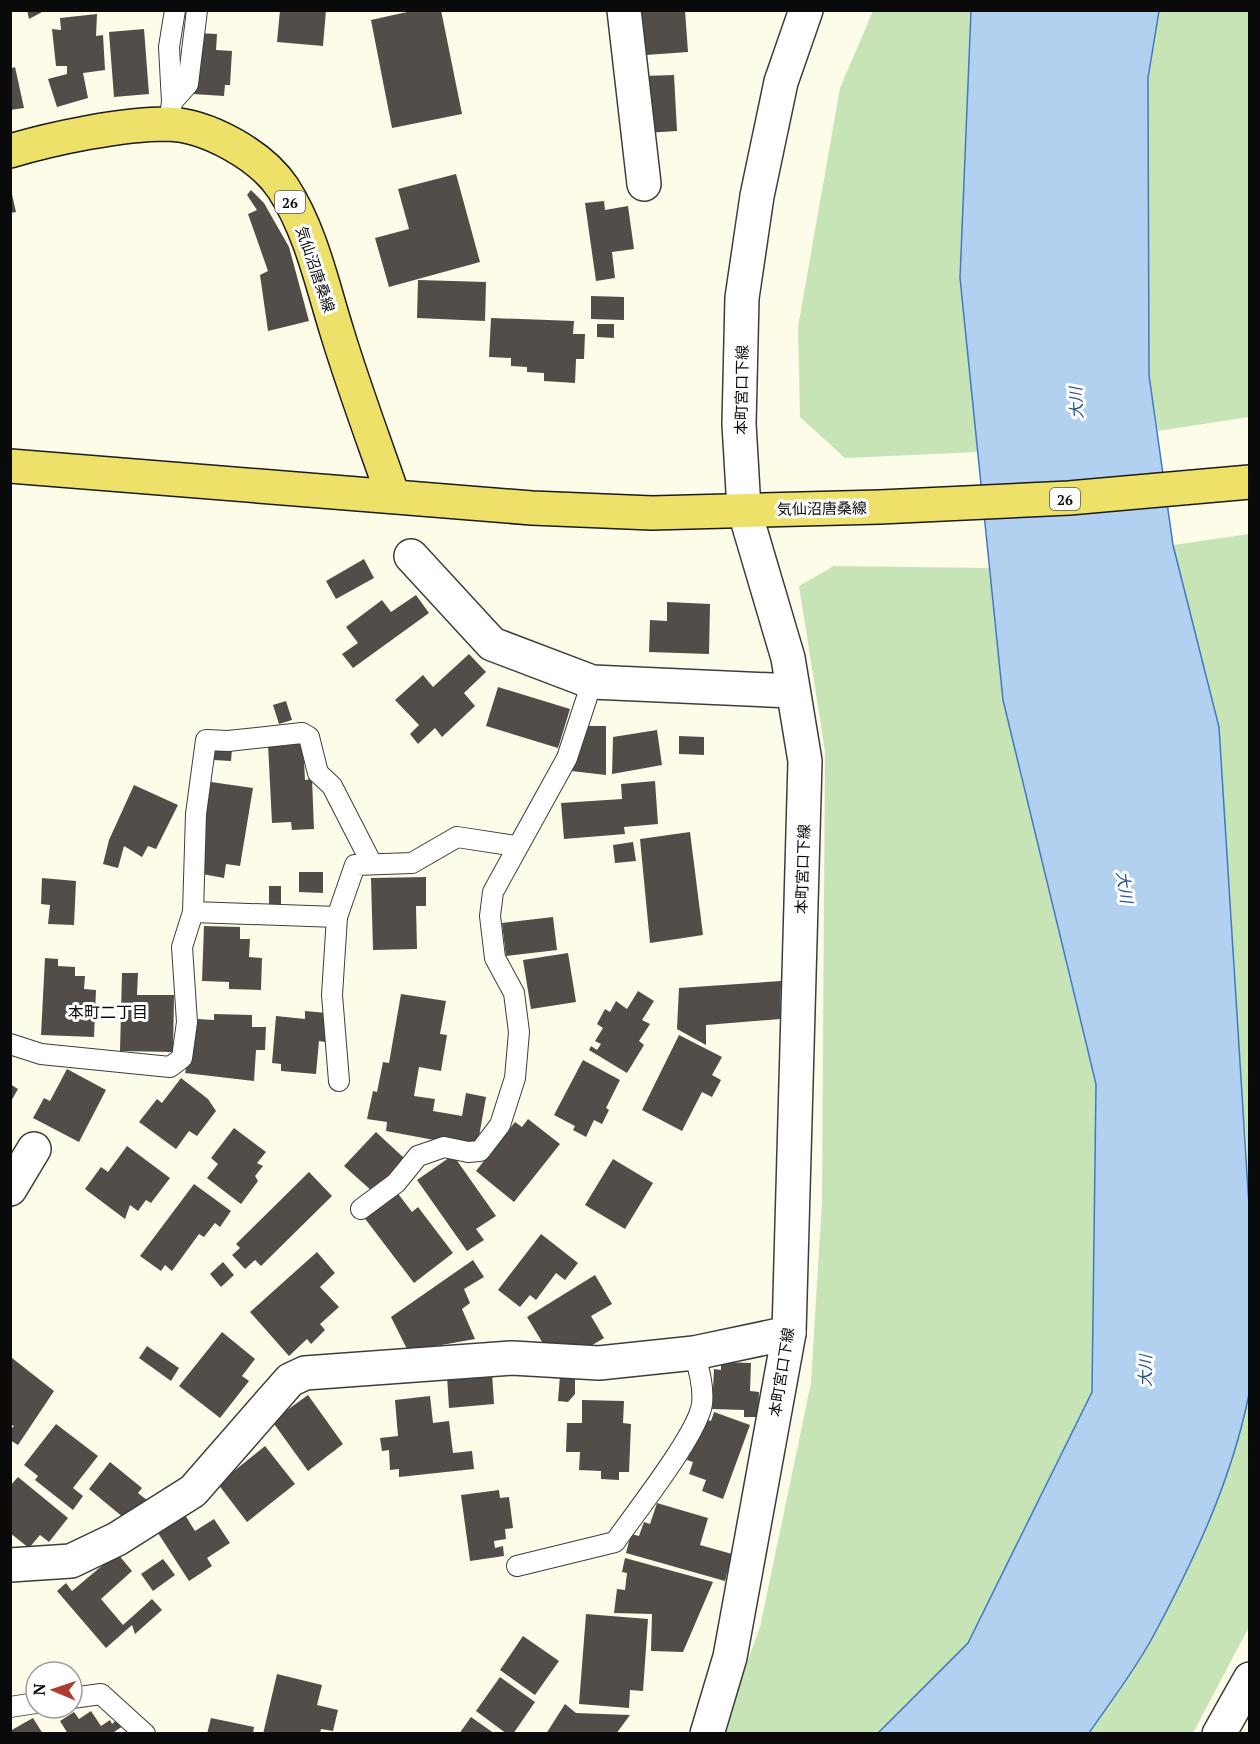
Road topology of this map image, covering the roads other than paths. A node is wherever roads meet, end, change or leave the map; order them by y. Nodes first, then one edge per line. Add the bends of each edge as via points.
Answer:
1 (175, 10) edge
2 (196, 10) edge
3 (624, 10) edge
4 (806, 10) edge
5 (171, 113) junction
6 (10, 151) edge
7 (644, 184) dead end
8 (10, 466) edge
9 (1250, 482) edge
10 (393, 496) junction
11 (744, 509) junction
12 (411, 556) dead end
13 (592, 682) junction
14 (793, 691) junction
15 (516, 846) junction
16 (372, 864) junction
17 (193, 912) junction
18 (337, 917) junction
19 (10, 1044) edge
20 (339, 1081) dead end
21 (34, 1149) dead end
22 (10, 1189) edge
23 (361, 1209) dead end
24 (789, 1333) junction
25 (694, 1353) junction
26 (10, 1564) edge
27 (517, 1566) dead end
28 (1250, 1679) edge
29 (84, 1696) edge
30 (145, 1734) edge
31 (707, 1734) edge
32 (1219, 1734) edge

1 - 5 lane via 169,47
2 - 5 lane via 188,84
3 - 7 street
4 - 11 street, 本町宮口下線 via 781,82 757,196 742,298 739,424
5 - 6 main road, 気仙沼唐桑線 / 26
5 - 10 main road, 気仙沼唐桑線 / 26 via 252,155 282,187 309,240 352,382
8 - 10 main road, 気仙沼唐桑線 / 26
9 - 11 main road, 気仙沼唐桑線 / 26 via 1069,498
10 - 11 main road, 気仙沼唐桑線 / 26 via 640,513
11 - 14 street, 本町宮口下線 via 788,658
12 - 13 street via 492,644
13 - 14 street
13 - 15 lane via 567,758
14 - 24 street, 本町宮口下線 via 805,760
15 - 16 lane via 457,837 412,863
15 - 23 lane via 493,892 490,916 495,958 514,993 519,1032 515,1078 500,1125 480,1151 444,1147 418,1156 396,1183
16 - 17 lane via 332,786 318,773 309,737 302,733 206,740 195,814
16 - 18 lane via 355,865
17 - 18 lane
17 - 19 lane via 182,947 187,1022 182,1058 170,1067 41,1054
18 - 20 lane via 332,995
21 - 22 street
24 - 25 street
24 - 31 street, 本町宮口下線 via 730,1657
25 - 26 street via 599,1363 512,1358 305,1373 290,1380 193,1491 117,1539 71,1561
25 - 27 lane via 702,1404 695,1426 615,1542
28 - 32 street
29 - 30 lane via 101,1694

